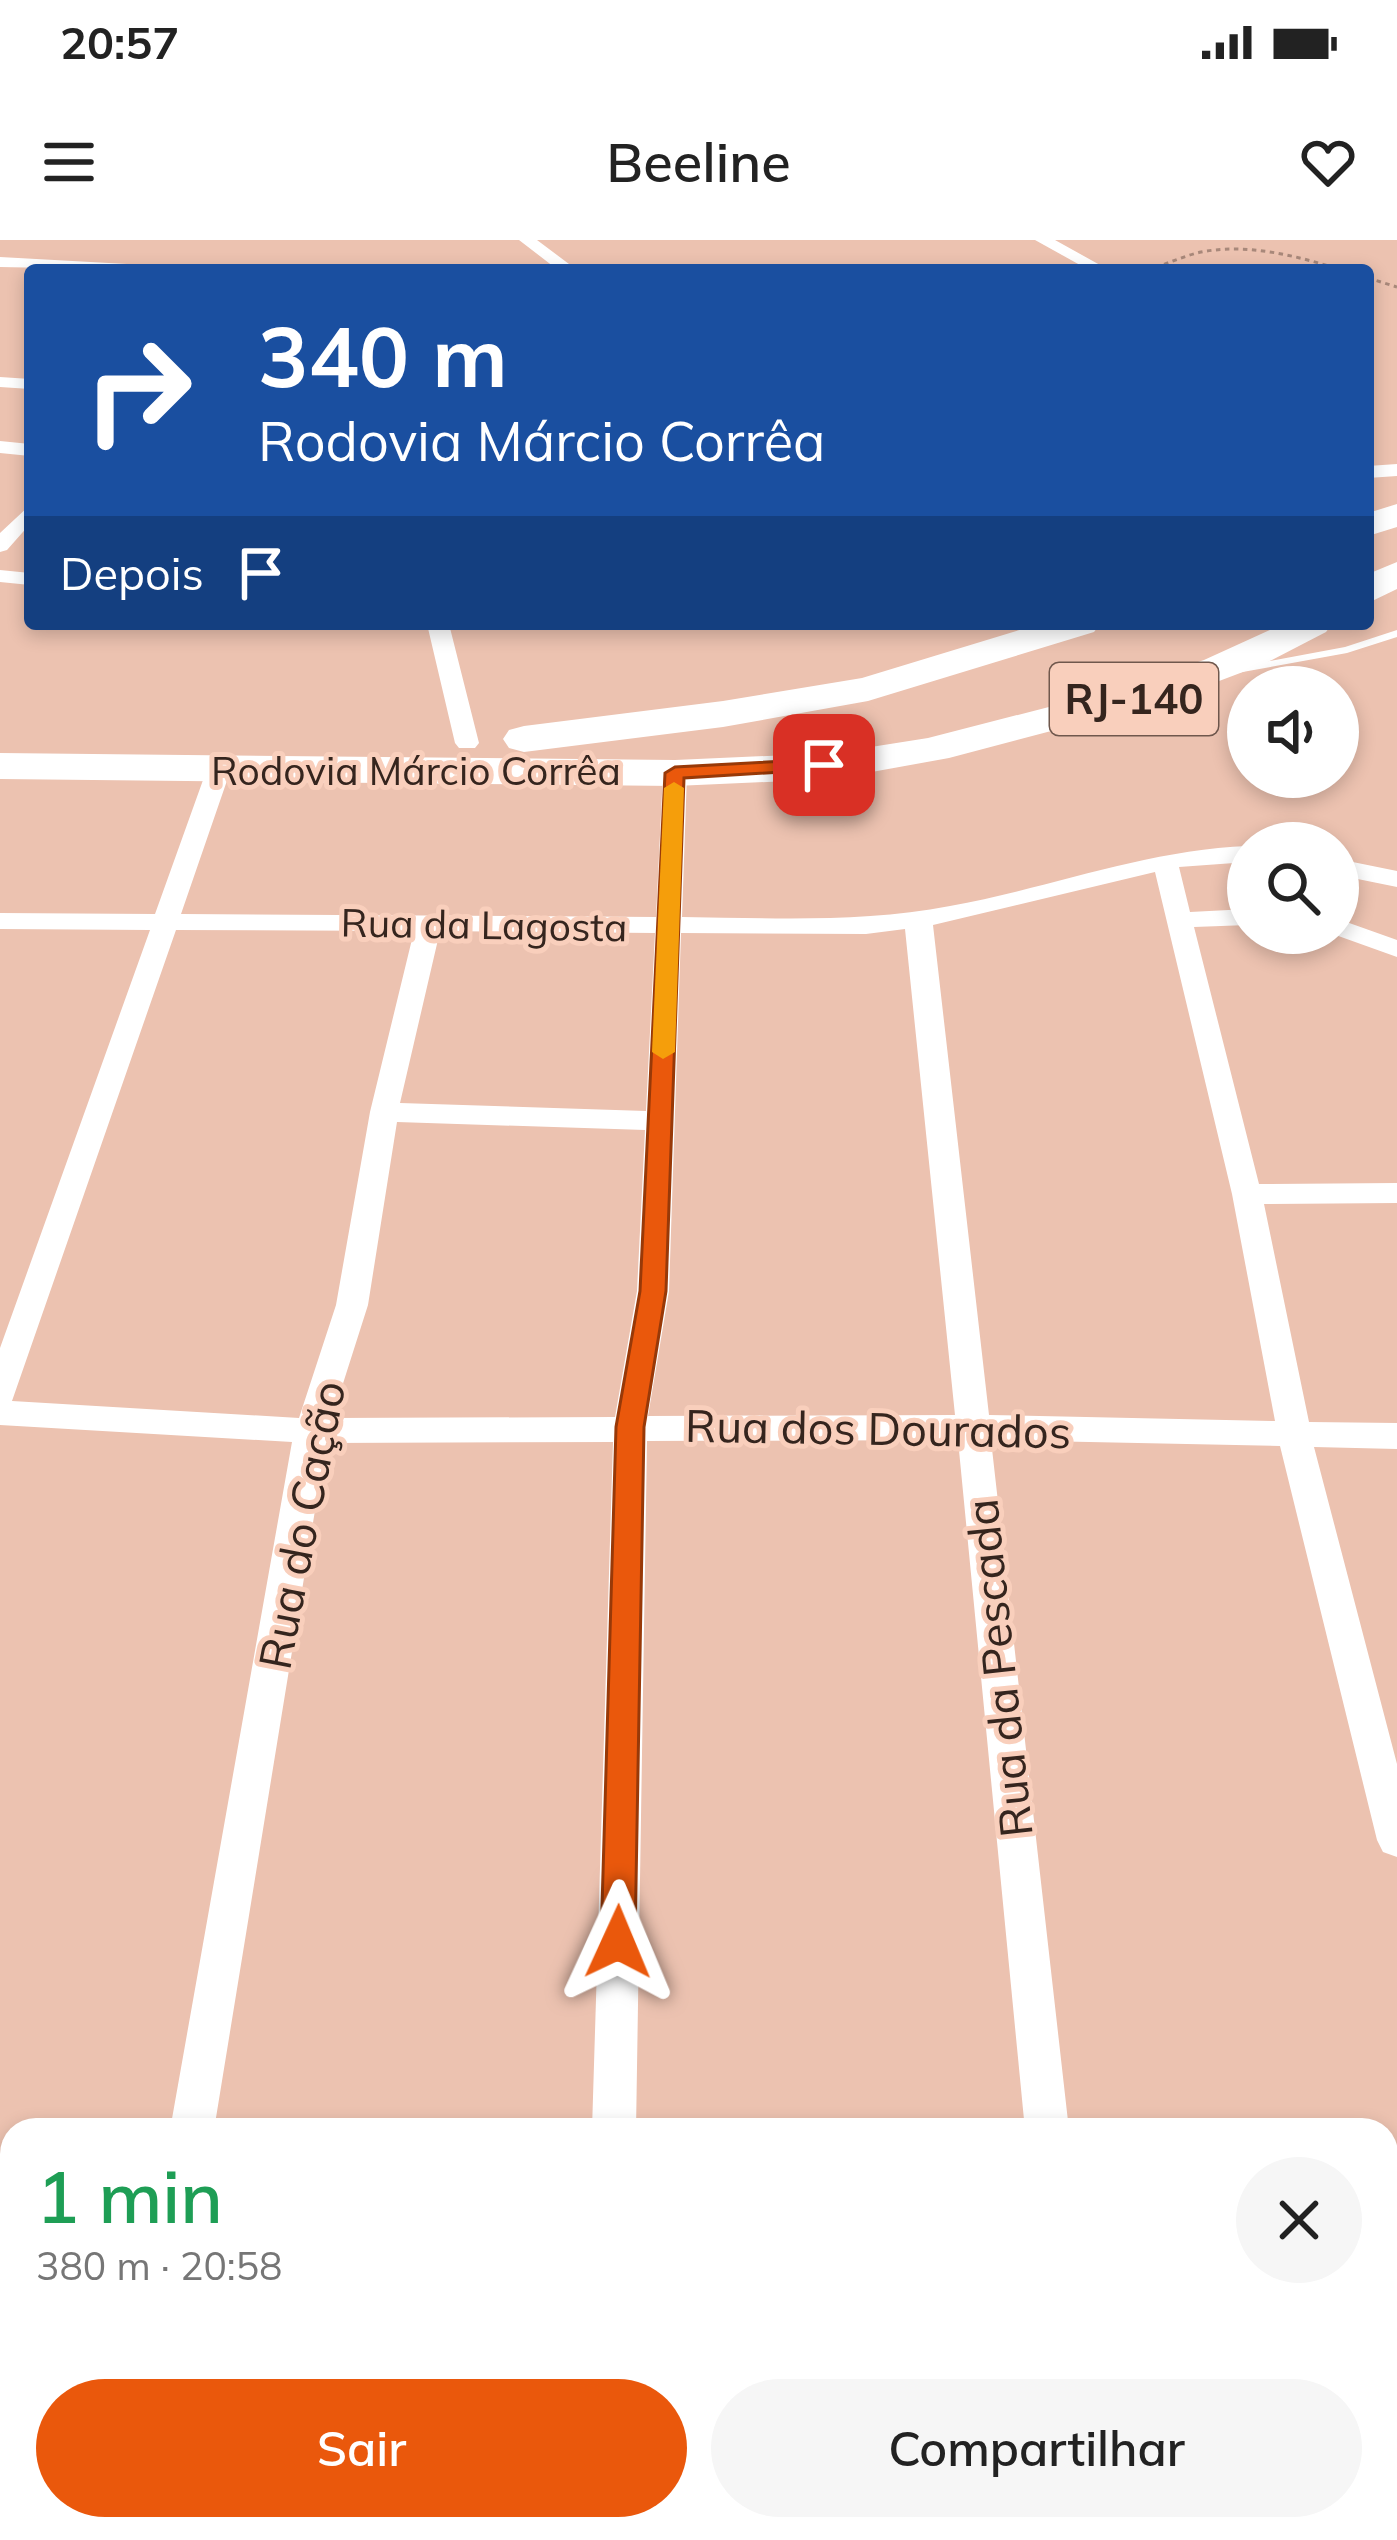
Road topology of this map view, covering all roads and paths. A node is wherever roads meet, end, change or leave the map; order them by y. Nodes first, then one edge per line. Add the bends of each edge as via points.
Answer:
1 (38, 240) edge
2 (1043, 240) edge
3 (8, 263) edge
4 (1089, 264) edge
5 (1166, 264) edge
6 (1318, 264) edge
7 (0, 279) edge
8 (24, 518) edge
9 (0, 546) edge
10 (439, 630) edge
11 (1060, 630) edge
12 (1300, 630) edge
13 (1397, 633) edge
14 (1213, 674) junction
15 (868, 689) junction
16 (724, 714) junction
17 (467, 743) junction
18 (0, 747) edge
19 (946, 748) junction
20 (0, 766) edge
21 (219, 769) junction
22 (653, 773) junction
23 (1227, 856) edge
24 (1165, 861) junction
25 (1359, 871) edge
26 (1397, 879) edge
27 (1227, 918) edge
28 (1176, 920) junction
29 (0, 921) edge
30 (165, 921) junction
31 (920, 921) junction
32 (429, 924) junction
33 (669, 927) junction
34 (1359, 935) edge
35 (1397, 949) edge
36 (384, 1112) junction
37 (660, 1121) junction
38 (1397, 1192) edge
39 (1247, 1194) junction
40 (0, 1394) edge
41 (0, 1413) edge
42 (974, 1426) junction
43 (630, 1427) junction
44 (311, 1431) junction
45 (1397, 1436) edge
46 (1295, 1438) junction
47 (1397, 1840) edge
48 (194, 2118) edge
49 (614, 2118) edge
50 (1046, 2118) edge

1 - 3 street
2 - 4 street
3 - 7 street
5 - 6 path via 1207,251 1269,252
8 - 9 street
10 - 17 street
11 - 15 highway, Rodovia Márcio Corrêa / RJ-140
12 - 14 highway, Rodovia Márcio Corrêa / RJ-140
13 - 14 lane
14 - 19 highway, Rodovia Márcio Corrêa / RJ-140
15 - 16 highway, Rodovia Márcio Corrêa / RJ-140
15 - 19 highway via 839,713 852,736 895,749
16 - 17 highway, Rodovia Márcio Corrêa / RJ-140
16 - 22 highway via 779,722 789,745
17 - 18 highway, Rodovia Márcio Corrêa / RJ-140
19 - 22 highway, Rodovia Márcio Corrêa / RJ-140 via 824,765
20 - 21 highway, Rodovia Márcio Corrêa / RJ-140
21 - 22 highway, Rodovia Márcio Corrêa / RJ-140
21 - 30 street
22 - 33 street
23 - 24 street, Rua da Lagosta
24 - 28 street
24 - 31 street, Rua da Lagosta
25 - 26 street
27 - 28 street
28 - 39 street
29 - 30 street, Rua da Lagosta
30 - 32 street, Rua da Lagosta
30 - 40 street
31 - 33 street, Rua da Lagosta
31 - 42 street, Rua da Pescada
32 - 33 street, Rua da Lagosta
32 - 36 street, Rua do Cação
33 - 37 street
34 - 35 street
36 - 37 street
36 - 44 street, Rua do Cação via 352,1305
37 - 43 street via 653,1291
38 - 39 street
39 - 46 street
41 - 44 street, Rua dos Dourados
42 - 43 street, Rua dos Dourados
42 - 46 street, Rua dos Dourados
42 - 50 street, Rua da Pescada
43 - 44 street, Rua dos Dourados
43 - 49 street
44 - 48 street, Rua do Cação
45 - 46 street, Rua dos Dourados
46 - 47 street

